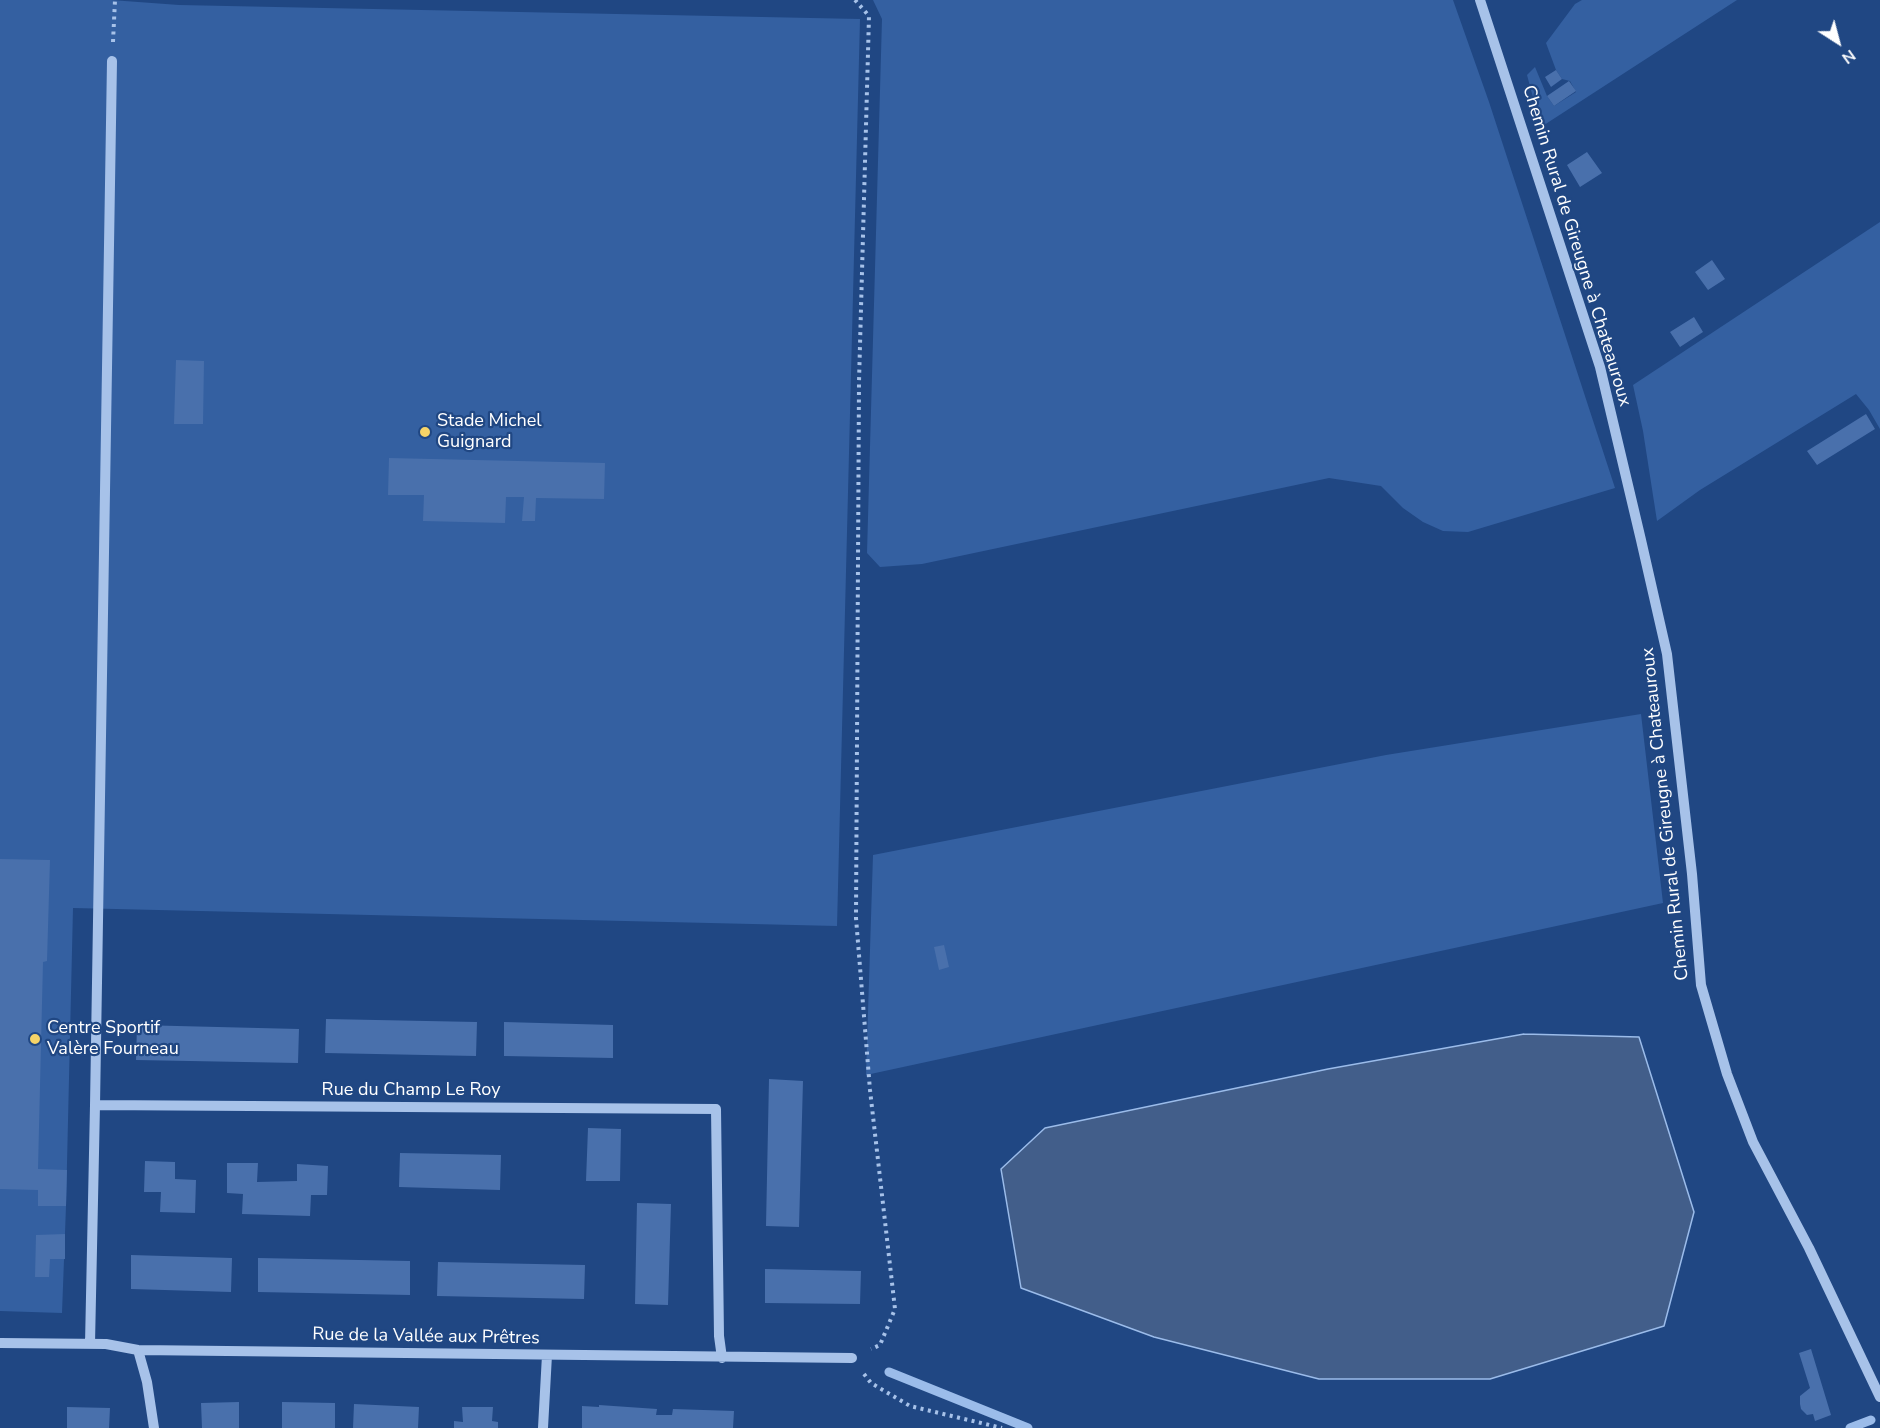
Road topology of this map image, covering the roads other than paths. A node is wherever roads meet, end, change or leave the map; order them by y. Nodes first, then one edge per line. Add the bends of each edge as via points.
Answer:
1 (1480, 0) edge
2 (112, 61) road end
3 (95, 1105) junction
4 (0, 1343) edge
5 (90, 1344) junction
6 (138, 1350) junction
7 (548, 1356) junction
8 (722, 1358) junction
9 (852, 1358) road end
10 (1880, 1397) edge
11 (154, 1428) edge
12 (543, 1428) edge

1 - 10 street, Chemin Rural de Gireugne à Chateauroux via 1599,367 1667,654 1701,985 1727,1074 1753,1142
2 - 3 street
3 - 5 street
3 - 8 street, Rue du Champ Le Roy via 716,1109
4 - 5 street, Rue de la Vallée aux Prêtres
5 - 6 street, Rue de la Vallée aux Prêtres
6 - 7 street, Rue de la Vallée aux Prêtres
6 - 11 street
7 - 8 street, Rue de la Vallée aux Prêtres
7 - 12 street
8 - 9 street, Rue de la Vallée aux Prêtres

